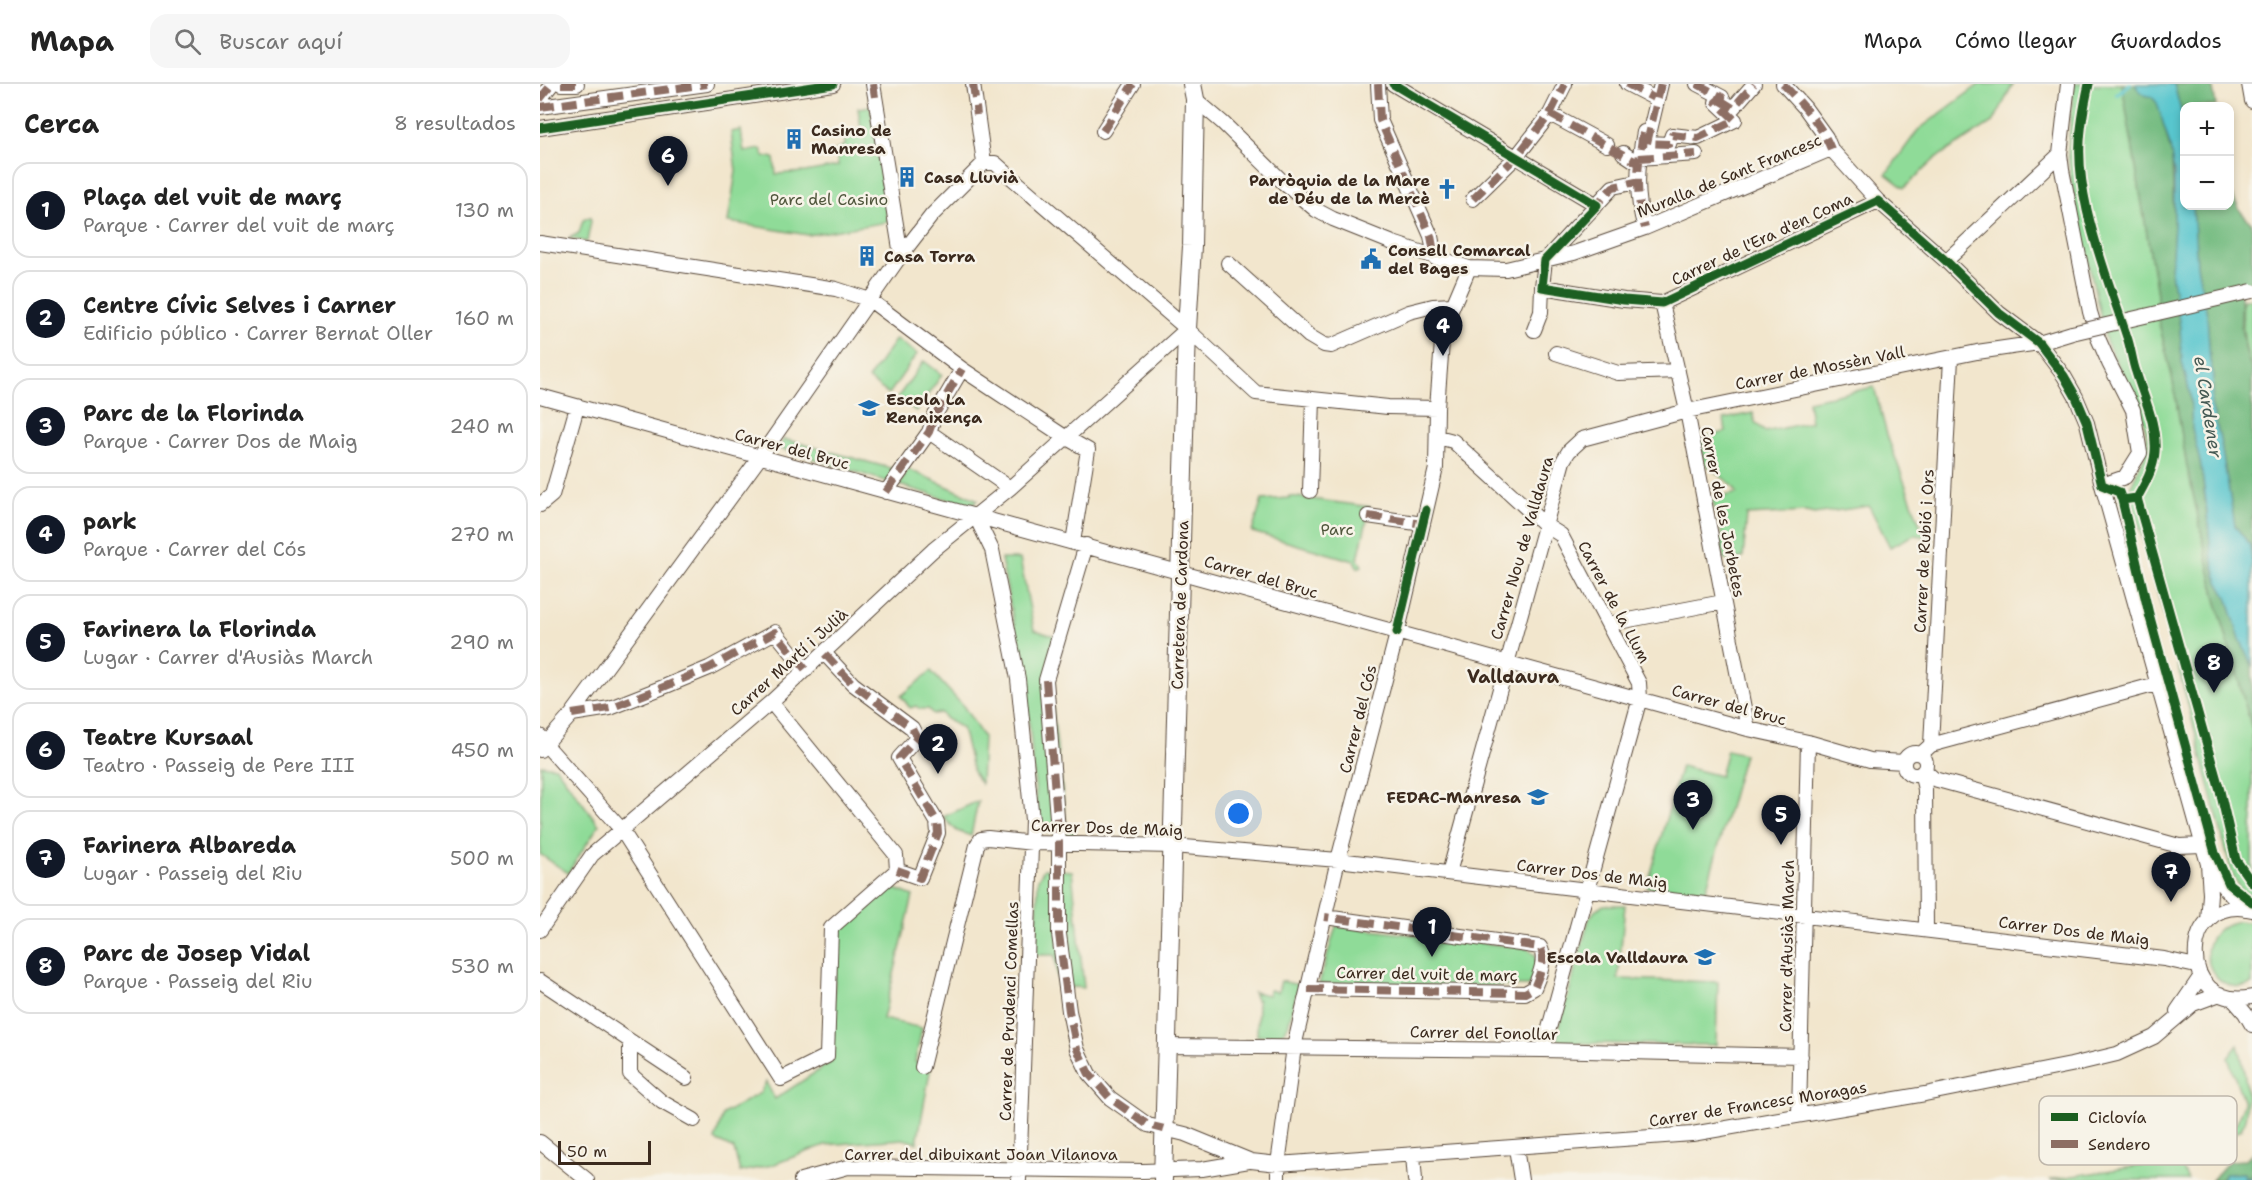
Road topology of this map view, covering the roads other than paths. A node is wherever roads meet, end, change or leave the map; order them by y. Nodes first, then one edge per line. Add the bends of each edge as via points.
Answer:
1 (552, 84) edge
2 (561, 84) edge
3 (578, 84) edge
4 (707, 84) edge
5 (833, 84) edge
6 (973, 84) edge
7 (1133, 84) edge
8 (1378, 84) edge
9 (1393, 84) edge
10 (1565, 84) edge
11 (1627, 84) edge
12 (1690, 84) edge
13 (1697, 84) edge
14 (1754, 84) edge
15 (1783, 84) edge
16 (2068, 84) edge
17 (2249, 84) edge
18 (1657, 89) edge
19 (874, 90) edge
20 (1194, 91) edge
21 (540, 99) edge
22 (1719, 99) junction
23 (2252, 101) edge
24 (540, 107) edge
25 (1550, 114) junction
26 (540, 128) edge
27 (1103, 131) dead end
28 (1607, 145) dead end
29 (1831, 149) junction
30 (1623, 153) dead end
31 (1696, 154) dead end
32 (2060, 154) junction
33 (1517, 156) junction
34 (1638, 160) junction
35 (984, 163) junction
36 (1636, 182) junction
37 (1473, 199) dead end
38 (1878, 201) junction
39 (1596, 205) junction
40 (1646, 228) junction
41 (540, 243) edge
42 (901, 255) junction
43 (1435, 258) junction
44 (1545, 260) junction
45 (1946, 261) junction
46 (1228, 263) dead end
47 (1468, 268) junction
48 (1542, 287) junction
49 (2252, 291) edge
50 (870, 300) junction
51 (1662, 303) junction
52 (1453, 305) junction
53 (1187, 329) junction
54 (1534, 330) dead end
55 (2039, 343) junction
56 (1556, 353) dead end
57 (1951, 358) junction
58 (962, 369) junction
59 (1678, 371) junction
60 (540, 396) edge
61 (1313, 399) junction
62 (577, 407) junction
63 (1437, 408) junction
64 (1687, 411) junction
65 (928, 432) junction
66 (1610, 432) joint
67 (1065, 437) junction
68 (1438, 437) junction
69 (760, 457) junction
70 (2102, 485) junction
71 (1010, 488) junction
72 (1310, 491) dead end
73 (886, 492) junction
74 (540, 505) edge
75 (1368, 516) dead end
76 (976, 517) junction
77 (1423, 524) junction
78 (1545, 525) junction
79 (1079, 543) junction
80 (1181, 572) junction
81 (1723, 602) junction
82 (1608, 624) junction
83 (1397, 632) junction
84 (825, 654) junction
85 (1507, 662) junction
86 (806, 670) junction
87 (2157, 684) junction
88 (1640, 698) junction
89 (771, 702) junction
90 (572, 714) junction
91 (1748, 729) junction
92 (1808, 742) junction
93 (542, 743) edge
94 (1926, 750) junction
95 (1904, 762) junction
96 (1922, 772) junction
97 (621, 829) junction
98 (1033, 843) junction
99 (1059, 843) junction
100 (2201, 845) junction
101 (1173, 846) junction
102 (1338, 860) junction
103 (2208, 864) junction
104 (897, 870) junction
105 (1449, 873) junction
106 (1585, 890) junction
107 (2249, 909) edge
108 (1324, 917) junction
109 (1804, 917) junction
110 (2208, 921) junction
111 (1926, 929) junction
112 (540, 930) edge
113 (2198, 971) junction
114 (540, 981) edge
115 (1308, 988) junction
116 (2226, 996) junction
117 (2252, 997) edge
118 (2252, 1025) edge
119 (2154, 1037) junction
120 (630, 1042) junction
121 (1166, 1046) junction
122 (1294, 1047) junction
123 (1543, 1050) junction
124 (1801, 1056) junction
125 (922, 1067) dead end
126 (686, 1078) dead end
127 (1799, 1114) junction
128 (694, 1120) dead end
129 (1164, 1121) junction
130 (540, 1142) edge
131 (1516, 1148) junction
132 (1413, 1155) junction
133 (1251, 1161) junction
134 (1278, 1164) junction
135 (1019, 1175) edge
136 (1163, 1175) edge
137 (587, 1180) edge
138 (801, 1180) edge
139 (1278, 1180) edge
140 (1415, 1180) edge
141 (1521, 1180) edge

1 - 21 street
2 - 3 street
4 - 24 street
5 - 26 street
6 - 35 street
7 - 27 street
8 - 43 street via 1380,120 1431,236
9 - 33 street
10 - 25 street
11 - 18 street
12 - 22 street
13 - 22 street via 1722,97
14 - 22 street via 1733,108
15 - 29 street via 1805,108
16 - 32 street
17 - 23 street
18 - 22 street via 1647,143 1670,144 1672,135 1698,138 1735,120 1716,102
18 - 34 street
19 - 42 street
20 - 43 street, Muralla de Sant Francesc via 1285,184 1316,210 1355,229
20 - 53 main road, Carretera de Cardona
25 - 28 street
25 - 33 street
29 - 38 street, Muralla de Sant Francesc
29 - 40 street, Muralla de Sant Francesc
30 - 34 street
31 - 34 street
32 - 45 street
32 - 70 street via 2090,312 2098,338 2133,410 2138,431 2140,453 2134,466 2125,477
33 - 37 street
33 - 39 street
34 - 36 street
35 - 42 street via 932,214
35 - 53 street via 995,163
36 - 39 street via 1613,187
36 - 40 street
38 - 45 street, Muralla de Sant Francesc
38 - 51 street, Carrer de l'Era d'en Coma
39 - 44 street
40 - 44 street, Muralla de Sant Francesc
41 - 50 street via 836,289
42 - 50 street
43 - 47 street, Muralla de Sant Francesc
44 - 47 street, Muralla de Sant Francesc via 1506,269
44 - 48 street
45 - 55 street, Muralla de Sant Francesc via 1999,313
46 - 52 street via 1324,345 1338,344 1409,312
47 - 52 street, Carrer del Cós
48 - 51 street, Carrer de l'Era d'en Coma
48 - 54 street
49 - 55 street, Carrer de Mossèn Vall, bridge
50 - 58 street
50 - 69 street
51 - 59 street, Carrer de les Jorbetes
52 - 63 street, Carrer del Cós via 1443,329
53 - 61 street via 1256,393
53 - 67 street, Carrer Martí i Julià
53 - 80 main road, Carretera de Cardona
55 - 57 street, Carrer de Mossèn Vall
55 - 70 street, Muralla de Sant Francesc via 2076,397 2087,423
56 - 59 street via 1618,373
57 - 64 street, Carrer de Mossèn Vall
57 - 94 street, Carrer de Rubió i Ors
58 - 65 street
58 - 67 street
59 - 64 street, Carrer de les Jorbetes
60 - 62 street, Carrer del Bruc
61 - 63 street
61 - 72 street
62 - 69 street, Carrer del Bruc
62 - 74 street via 552,495
63 - 68 street, Carrer del Cós
64 - 66 street, Carrer de Mossèn Vall
64 - 81 street, Carrer de les Jorbetes
65 - 71 street
65 - 73 street
66 - 78 street, Carrer Nou de Valldaura via 1582,439 1569,451
67 - 71 street, Carrer Martí i Julià
67 - 79 street via 1088,450
68 - 77 street, Carrer del Cós via 1436,468
68 - 78 street, Carrer de la Llum via 1453,441
69 - 73 street, Carrer del Bruc
69 - 90 street
70 - 87 street, Muralla de Sant Francesc
71 - 76 street, Carrer Martí i Julià
73 - 76 street, Carrer del Bruc
75 - 77 street
76 - 79 street, Carrer del Bruc
76 - 84 street, Carrer Martí i Julià via 933,550
76 - 98 street, Carrer de Prudenci Comellas via 992,550 1018,679
77 - 83 street, Carrer del Cós
78 - 82 street, Carrer de la Llum via 1561,536
78 - 85 street, Carrer Nou de Valldaura
79 - 80 street, Carrer del Bruc
79 - 99 street, Carrer de Francesc Moragas via 1046,680
80 - 83 street, Carrer del Bruc
80 - 101 main road, Carretera de Cardona
81 - 82 street
81 - 91 street, Carrer de les Jorbetes
82 - 88 street, Carrer de la Llum via 1639,683
83 - 85 street, Carrer del Bruc
83 - 102 street, Carrer del Cós
84 - 86 street, Carrer Martí i Julià
84 - 104 street via 853,684 912,728 917,738 899,758 937,822 938,833 920,878
85 - 88 street, Carrer del Bruc
85 - 105 street, Carrer Nou de Valldaura
86 - 89 street, Carrer Martí i Julià
86 - 90 street via 776,632 666,686 610,708
87 - 94 street
87 - 100 street, Muralla de Sant Francesc
88 - 91 street, Carrer del Bruc
88 - 106 street
89 - 97 street, Carrer Martí i Julià
89 - 104 street via 896,855
90 - 93 street
91 - 92 street, Carrer del Bruc
92 - 95 street, Carrer del Bruc via 1870,760
92 - 109 street, Carrer d'Ausiàs March
93 - 97 street
94 - 95 street via 1910,754
94 - 96 street, Carrer de Rubió i Ors
95 - 96 street via 1909,773
96 - 100 street via 1934,779 2179,846
96 - 111 street, Carrer de Rubió i Ors via 1926,789
97 - 104 street via 781,1079 827,1056 831,928
97 - 112 street, Carrer Martí i Julià via 592,855
98 - 99 street, Carrer Dos de Maig
98 - 125 street, Carrer Dos de Maig via 981,839 977,845
98 - 135 street, Carrer de Prudenci Comellas
99 - 101 street, Carrer Dos de Maig
99 - 129 street, Carrer de Francesc Moragas via 1059,933 1077,1049 1089,1074 1110,1098 1148,1125
100 - 103 street, Muralla de Sant Francesc
101 - 102 street, Carrer Dos de Maig
101 - 121 main road, Carretera de Cardona
102 - 105 street, Carrer Dos de Maig
102 - 108 street, Carrer del Cós
103 - 107 street via 2224,889
103 - 110 street
105 - 106 street, Carrer Dos de Maig
106 - 109 street, Carrer Dos de Maig
106 - 123 street
107 - 110 street via 2227,910
108 - 115 street, Carrer del Cós
108 - 115 street, Carrer del vuit de març via 1540,947 1543,958 1539,977 1534,988 1525,993
109 - 111 street, Carrer Dos de Maig
109 - 124 street, Carrer d'Ausiàs March
110 - 113 street via 2195,945
111 - 113 street, Carrer Dos de Maig via 2164,959
113 - 116 street via 2209,986
113 - 119 street, Carrer de Francesc Moragas via 2187,999
114 - 120 street
115 - 122 street, Carrer del Cós
116 - 117 street, Carrer de Francesc Moragas
116 - 118 street
116 - 119 street, Carrer de Francesc Moragas via 2193,1004
119 - 127 street, Carrer de Francesc Moragas via 2117,1053 2071,1065
120 - 126 street
120 - 128 street via 630,1074 662,1102
121 - 122 street, Carrer del Fonollar
121 - 129 main road, Carretera de Cardona
122 - 123 street, Carrer del Fonollar
122 - 134 street, Carrer del Cós
123 - 124 street, Carrer del Fonollar
124 - 127 street, Carrer d'Ausiàs March
127 - 131 street, Carrer de Francesc Moragas via 1692,1134
129 - 133 street, Carrer de Francesc Moragas via 1185,1134
129 - 136 main road, Carretera de Cardona
130 - 137 street
131 - 132 street, Carrer de Francesc Moragas
131 - 141 street
132 - 134 street, Carrer de Francesc Moragas
132 - 140 street
133 - 134 street, Carrer de Francesc Moragas
133 - 136 street, Carrer de Francesc Moragas
134 - 139 street, Carrer del Cós
135 - 136 street, Carrer del dibuixant Joan Vilanova
135 - 138 street, Carrer del dibuixant Joan Vilanova via 848,1167

